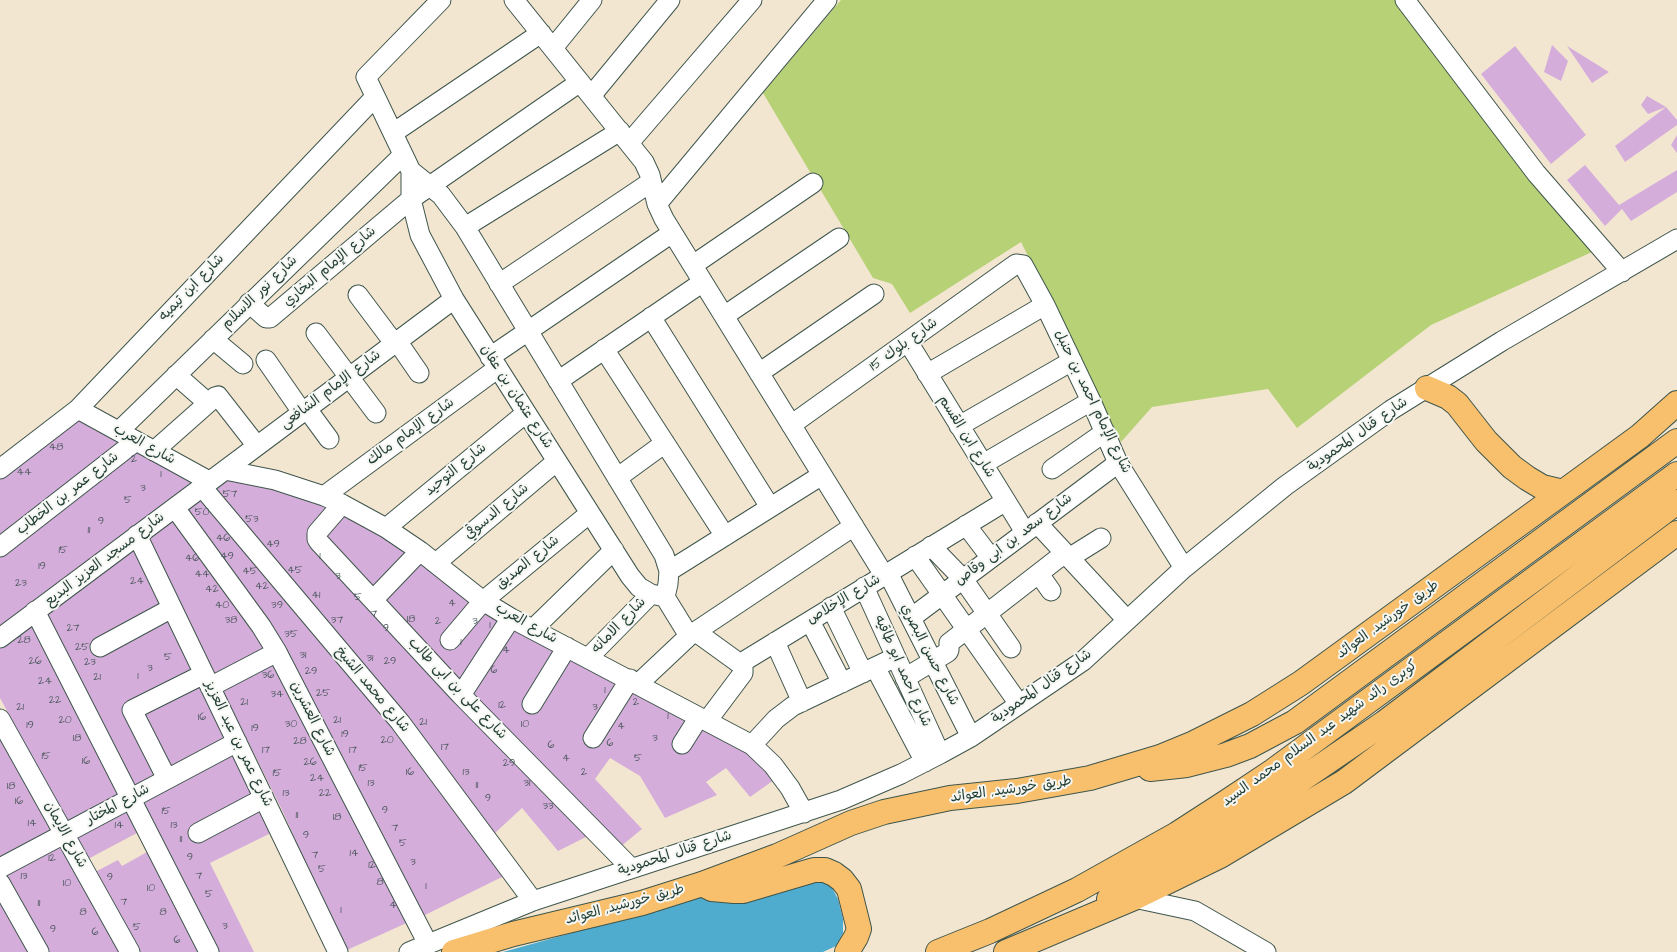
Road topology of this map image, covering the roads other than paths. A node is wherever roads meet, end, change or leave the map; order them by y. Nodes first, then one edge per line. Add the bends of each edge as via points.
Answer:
1 (441, 0) edge
2 (515, 0) edge
3 (592, 0) edge
4 (670, 0) edge
5 (752, 0) edge
6 (827, 0) edge
7 (1405, 0) edge
8 (547, 41) junction
9 (586, 89) junction
10 (375, 97) junction
11 (394, 133) junction
12 (624, 137) junction
13 (407, 163) junction
14 (651, 182) junction
15 (813, 183) dead end
16 (430, 185) junction
17 (411, 200) junction
18 (657, 204) junction
19 (465, 227) junction
20 (672, 233) junction
21 (839, 238) dead end
22 (1677, 240) edge
23 (1016, 264) joint
24 (693, 266) junction
25 (1622, 272) junction
26 (703, 282) junction
27 (499, 284) junction
28 (874, 294) dead end
29 (358, 295) dead end
30 (454, 299) junction
31 (250, 303) junction
32 (1045, 305) junction
33 (724, 316) junction
34 (651, 317) junction
35 (528, 331) junction
36 (316, 332) dead end
37 (212, 339) junction
38 (396, 342) junction
39 (908, 342) junction
40 (604, 349) junction
41 (266, 360) dead end
42 (1072, 361) junction
43 (494, 363) junction
44 (243, 364) dead end
45 (419, 373) dead end
46 (759, 373) junction
47 (928, 374) junction
48 (176, 375) junction
49 (349, 377) junction
50 (558, 381) junction
51 (1427, 388) junction
52 (1092, 401) junction
53 (208, 403) junction
54 (1677, 403) edge
55 (78, 409) junction
56 (305, 410) junction
57 (526, 413) junction
58 (376, 414) dead end
59 (792, 425) junction
60 (960, 426) junction
61 (1677, 428) edge
62 (119, 431) junction
63 (1105, 432) junction
64 (1640, 436) junction
65 (329, 439) dead end
66 (136, 441) junction
67 (665, 443) junction
68 (258, 446) junction
69 (1670, 446) edge
70 (154, 451) junction
71 (557, 461) junction
72 (1118, 463) junction
73 (983, 464) junction
74 (0, 469) edge
75 (1052, 469) dead end
76 (225, 470) junction
77 (1677, 474) edge
78 (822, 475) junction
79 (617, 478) junction
80 (206, 484) junction
81 (1563, 492) junction
82 (324, 496) junction
83 (1006, 501) junction
84 (1677, 502) edge
85 (342, 504) junction
86 (770, 507) junction
87 (174, 508) junction
88 (590, 513) junction
89 (966, 525) junction
90 (854, 526) junction
91 (386, 528) junction
92 (1031, 528) junction
93 (1677, 533) edge
94 (137, 535) junction
95 (724, 536) junction
96 (1101, 538) dead end
97 (0, 547) edge
98 (614, 550) junction
99 (420, 551) junction
100 (923, 551) junction
101 (1067, 556) junction
102 (991, 558) junction
103 (436, 564) junction
104 (1184, 568) junction
105 (669, 571) junction
106 (886, 574) junction
107 (1039, 574) junction
108 (962, 579) junction
109 (864, 587) junction
110 (1051, 591) dead end
111 (942, 594) junction
112 (658, 595) junction
113 (373, 600) junction
114 (483, 601) junction
115 (831, 607) junction
116 (172, 608) junction
117 (36, 611) junction
118 (908, 613) junction
119 (987, 614) junction
120 (511, 618) junction
121 (810, 620) junction
122 (1127, 620) junction
123 (879, 621) junction
124 (533, 629) junction
125 (967, 629) junction
126 (693, 634) junction
127 (0, 638) edge
128 (450, 640) dead end
129 (774, 642) junction
130 (100, 647) dead end
131 (567, 647) junction
132 (1011, 648) dead end
133 (277, 652) junction
134 (896, 657) junction
135 (588, 658) junction
136 (932, 662) junction
137 (743, 666) junction
138 (869, 670) junction
139 (906, 678) junction
140 (207, 680) junction
141 (634, 682) junction
142 (842, 683) junction
143 (461, 695) junction
144 (802, 702) junction
145 (532, 704) dead end
146 (1019, 704) junction
147 (0, 718) edge
148 (703, 719) junction
149 (971, 736) junction
150 (593, 738) dead end
151 (237, 742) junction
152 (682, 744) dead end
153 (752, 745) junction
154 (933, 758) junction
155 (1125, 768) junction
156 (167, 779) junction
157 (131, 798) junction
158 (264, 798) junction
159 (804, 813) junction
160 (198, 833) dead end
161 (64, 834) junction
162 (0, 868) edge
163 (631, 868) junction
164 (0, 883) edge
165 (702, 884) junction
166 (1134, 898) junction
167 (533, 901) junction
168 (1090, 917) junction
169 (428, 944) junction
170 (39, 952) edge
171 (130, 952) edge
172 (209, 952) edge
173 (338, 952) edge
174 (408, 952) edge
175 (454, 952) edge
176 (846, 952) edge
177 (938, 952) edge
178 (1006, 952) edge
179 (1266, 952) edge

1 - 10 street, شارع عثمان بن عفان via 367,75
2 - 8 street, شارع حسن البصري
3 - 8 street
4 - 9 street
5 - 12 street
6 - 18 street
7 - 25 street via 1536,174
8 - 9 street, شارع حسن البصري
8 - 11 street
9 - 12 street, شارع حسن البصري
9 - 16 street
10 - 11 street, شارع عثمان بن عفان
10 - 55 street, شارع ابن تيميه
11 - 13 street, شارع عثمان بن عفان
12 - 14 street, شارع حسن البصري via 644,162
12 - 19 street
13 - 16 street
13 - 17 street, شارع عثمان بن عفان
13 - 31 street, شارع نور الاسلام
14 - 18 street, شارع حسن البصري
14 - 27 street
15 - 24 street
16 - 17 street
16 - 19 street
17 - 30 street, شارع عثمان بن عفان via 420,235
17 - 31 street, شارع الإمام البخاري via 270,318
18 - 20 street, شارع حسن البصري
19 - 27 street
20 - 24 street, شارع حسن البصري
20 - 35 street, شارع الإمام مالك
21 - 33 street
22 - 25 street, شارع قنال المحمودية
23 - 32 street, شارع الإمام احمد بن حنبل via 1025,267
23 - 39 street, شارع بلوك 15
24 - 26 street, شارع حسن البصري
25 - 51 street, شارع قنال المحمودية
26 - 33 street, شارع حسن البصري
26 - 34 street
27 - 35 street
28 - 46 street
29 - 38 street
30 - 38 street, شارع الإمام الشافعى
30 - 43 street, شارع عثمان بن عفان
31 - 37 street, شارع نور الاسلام
32 - 42 street, شارع الإمام احمد بن حنبل
32 - 47 street
33 - 46 street, شارع حسن البصري
34 - 40 street
34 - 86 street
35 - 43 street, شارع الإمام مالك
35 - 50 street
36 - 49 street
37 - 44 street
37 - 48 street, شارع نور الاسلام
38 - 45 street
38 - 49 street, شارع الإمام الشافعى
39 - 47 street, شارع ابن القسم
39 - 59 street, شارع بلوك 15
40 - 50 street
40 - 67 street
41 - 56 street
42 - 52 street, شارع الإمام احمد بن حنبل
42 - 60 street
43 - 57 street, شارع عثمان بن عفان
43 - 82 street, شارع الإمام مالك
46 - 59 street, شارع حسن البصري
47 - 60 street, شارع ابن القسم
48 - 53 street
48 - 62 street, شارع نور الاسلام
49 - 56 street, شارع الإمام الشافعى
49 - 58 street
50 - 79 street
51 - 81 main road via 1457,404 1486,441 1519,473 1542,487
51 - 104 street, شارع قنال المحمودية via 1285,486
52 - 63 street, شارع الإمام احمد بن حنبل
52 - 73 street
53 - 68 street via 216,396 220,397
53 - 70 street
54 - 64 main road
55 - 62 street, شارع العرب
55 - 74 street, شارع ابن تيميه
56 - 65 street
56 - 68 street, شارع الإمام الشافعى
57 - 71 street, شارع عثمان بن عفان
57 - 91 street, شارع التوحيد
59 - 78 street, شارع حسن البصري
60 - 73 street, شارع ابن القسم
61 - 64 main road
62 - 66 street, شارع العرب
63 - 72 street, شارع الإمام احمد بن حنبل
63 - 75 street
64 - 81 main road, طريق خورشيد, العوائد
66 - 70 street, شارع العرب
66 - 97 street, شارع عمر بن الخطاب
67 - 79 street
67 - 95 street
68 - 76 street, شارع الإمام الشافعى
69 - 155 main road, كوبرى رائد شهيد عبد السلام محمد السيد via 1273,735 1207,761 1166,768
70 - 80 street, شارع العرب
71 - 88 street, شارع عثمان بن عفان
71 - 103 street, شارع الدسوقي
72 - 92 street, شارع سعد بن ابى وقاص
72 - 104 street, شارع الإمام احمد بن حنبل
73 - 83 street, شارع ابن القسم
76 - 80 street, شارع الإمام الشافعى
76 - 82 street, شارع العرب via 275,480
77 - 177 main road, كوبرى رائد شهيد عبد السلام محمد السيد via 1225,803 1077,890
78 - 86 street
78 - 90 street, شارع حسن البصري
79 - 105 street via 664,555
80 - 87 street, شارع مسجد العزيز البديع
80 - 167 street, شارع محمد الشيخ via 400,722
81 - 155 main road, طريق خورشيد, العوائد via 1277,700 1194,743
82 - 85 street, شارع العرب
83 - 89 street, شارع الإخلاص
83 - 92 street, شارع ابن القسم
84 - 168 main road via 1384,724 1224,829 1131,882
85 - 91 street, شارع العرب
85 - 113 street, شارع على بن ابى طالب via 317,533 317,539
86 - 95 street
87 - 94 street, شارع مسجد العزيز البديع
87 - 133 street, شارع العشرين
88 - 98 street, شارع عثمان بن عفان
88 - 114 street, شارع الصديق
89 - 100 street, شارع الإخلاص
89 - 102 street
90 - 106 street, شارع حسن البصري
90 - 126 street
91 - 99 street, شارع العرب
92 - 101 street, شارع ابن القسم
92 - 102 street, شارع سعد بن ابى وقاص
93 - 166 main road via 1344,782 1220,856
94 - 116 street, شارع عمر بن عبد العزيز
94 - 117 street, شارع مسجد العزيز البديع
95 - 105 street
96 - 101 street
98 - 112 street, شارع عثمان بن عفان via 639,587
98 - 124 street
99 - 103 street, شارع العرب
99 - 113 street
100 - 106 street, شارع الإخلاص
100 - 108 street
100 - 111 street
101 - 107 street
101 - 122 street, شارع ابن القسم
102 - 108 street, شارع سعد بن ابى وقاص
103 - 114 street, شارع العرب
104 - 122 street, شارع قنال المحمودية
105 - 112 street via 668,584
106 - 109 street, شارع الإخلاص
106 - 118 street, شارع حسن البصري
107 - 110 street
107 - 119 street
108 - 111 street, شارع سعد بن ابى وقاص
108 - 119 street
109 - 115 street, شارع الإخلاص
109 - 123 street, شارع احمد ابو طاقيه
111 - 118 street, شارع سعد بن ابى وقاص
111 - 125 street
112 - 126 street, شارع عثمان بن عفان
112 - 135 street, شارع الامانه
113 - 143 street, شارع على بن ابى طالب
114 - 120 street, شارع العرب
114 - 128 street, شارع الصديق
115 - 121 street, شارع الإخلاص
115 - 138 street
116 - 130 street
116 - 140 street, شارع عمر بن عبد العزيز
117 - 127 street, شارع مسجد العزيز البديع
117 - 157 street
118 - 123 street, شارع سعد بن ابى وقاص
118 - 136 street, شارع حسن البصري
119 - 125 street
119 - 132 street
120 - 124 street, شارع العرب
120 - 143 street
121 - 129 street, شارع الإخلاص
121 - 142 street
122 - 146 street, شارع قنال المحمودية via 1083,661
123 - 134 street, شارع احمد ابو طاقيه
124 - 131 street, شارع العرب
125 - 136 street via 949,643 948,652
125 - 146 street
126 - 137 street
126 - 141 street
129 - 137 street, شارع الإخلاص via 746,660
129 - 144 street
131 - 135 street, شارع العرب
131 - 145 street
133 - 140 street
133 - 169 street, شارع العشرين
134 - 138 street
134 - 139 street, شارع احمد ابو طاقيه
135 - 141 street, شارع العرب
136 - 139 street
136 - 149 street, شارع حسن البصري
137 - 148 street, شارع الإخلاص via 743,673
138 - 142 street
138 - 154 street
139 - 154 street, شارع احمد ابو طاقيه
140 - 151 street, شارع عمر بن عبد العزيز
140 - 156 street via 132,710
141 - 148 street, شارع العرب
141 - 150 street
142 - 144 street
143 - 163 street, شارع على بن ابى طالب
144 - 153 street via 784,712
146 - 149 street, شارع قنال المحمودية
147 - 161 street, شارع الايمان
148 - 152 street, شارع الإخلاص
148 - 153 street, شارع العرب
149 - 154 street, شارع قنال المحمودية
151 - 156 street, شارع المختار
151 - 158 street, شارع عمر بن عبد العزيز
153 - 159 street, شارع العرب via 778,772
154 - 159 street, شارع قنال المحمودية via 877,785
155 - 165 main road, طريق خورشيد, العوائد via 1054,786 950,798 884,812
156 - 157 street, شارع المختار
157 - 161 street, شارع المختار
157 - 172 street
158 - 160 street
158 - 173 street, شارع عمر بن عبد العزيز
159 - 163 street, شارع قنال المحمودية
161 - 162 street, شارع المختار
161 - 171 street, شارع الايمان
163 - 167 street, شارع قنال المحمودية
164 - 170 street
165 - 175 main road, طريق خورشيد, العوائد
165 - 176 main road via 734,892 814,870 834,874 849,889 859,929
166 - 168 main road
166 - 179 street via 1195,911
167 - 169 street, شارع قنال المحمودية
168 - 178 main road
169 - 174 street, شارع قنال المحمودية

